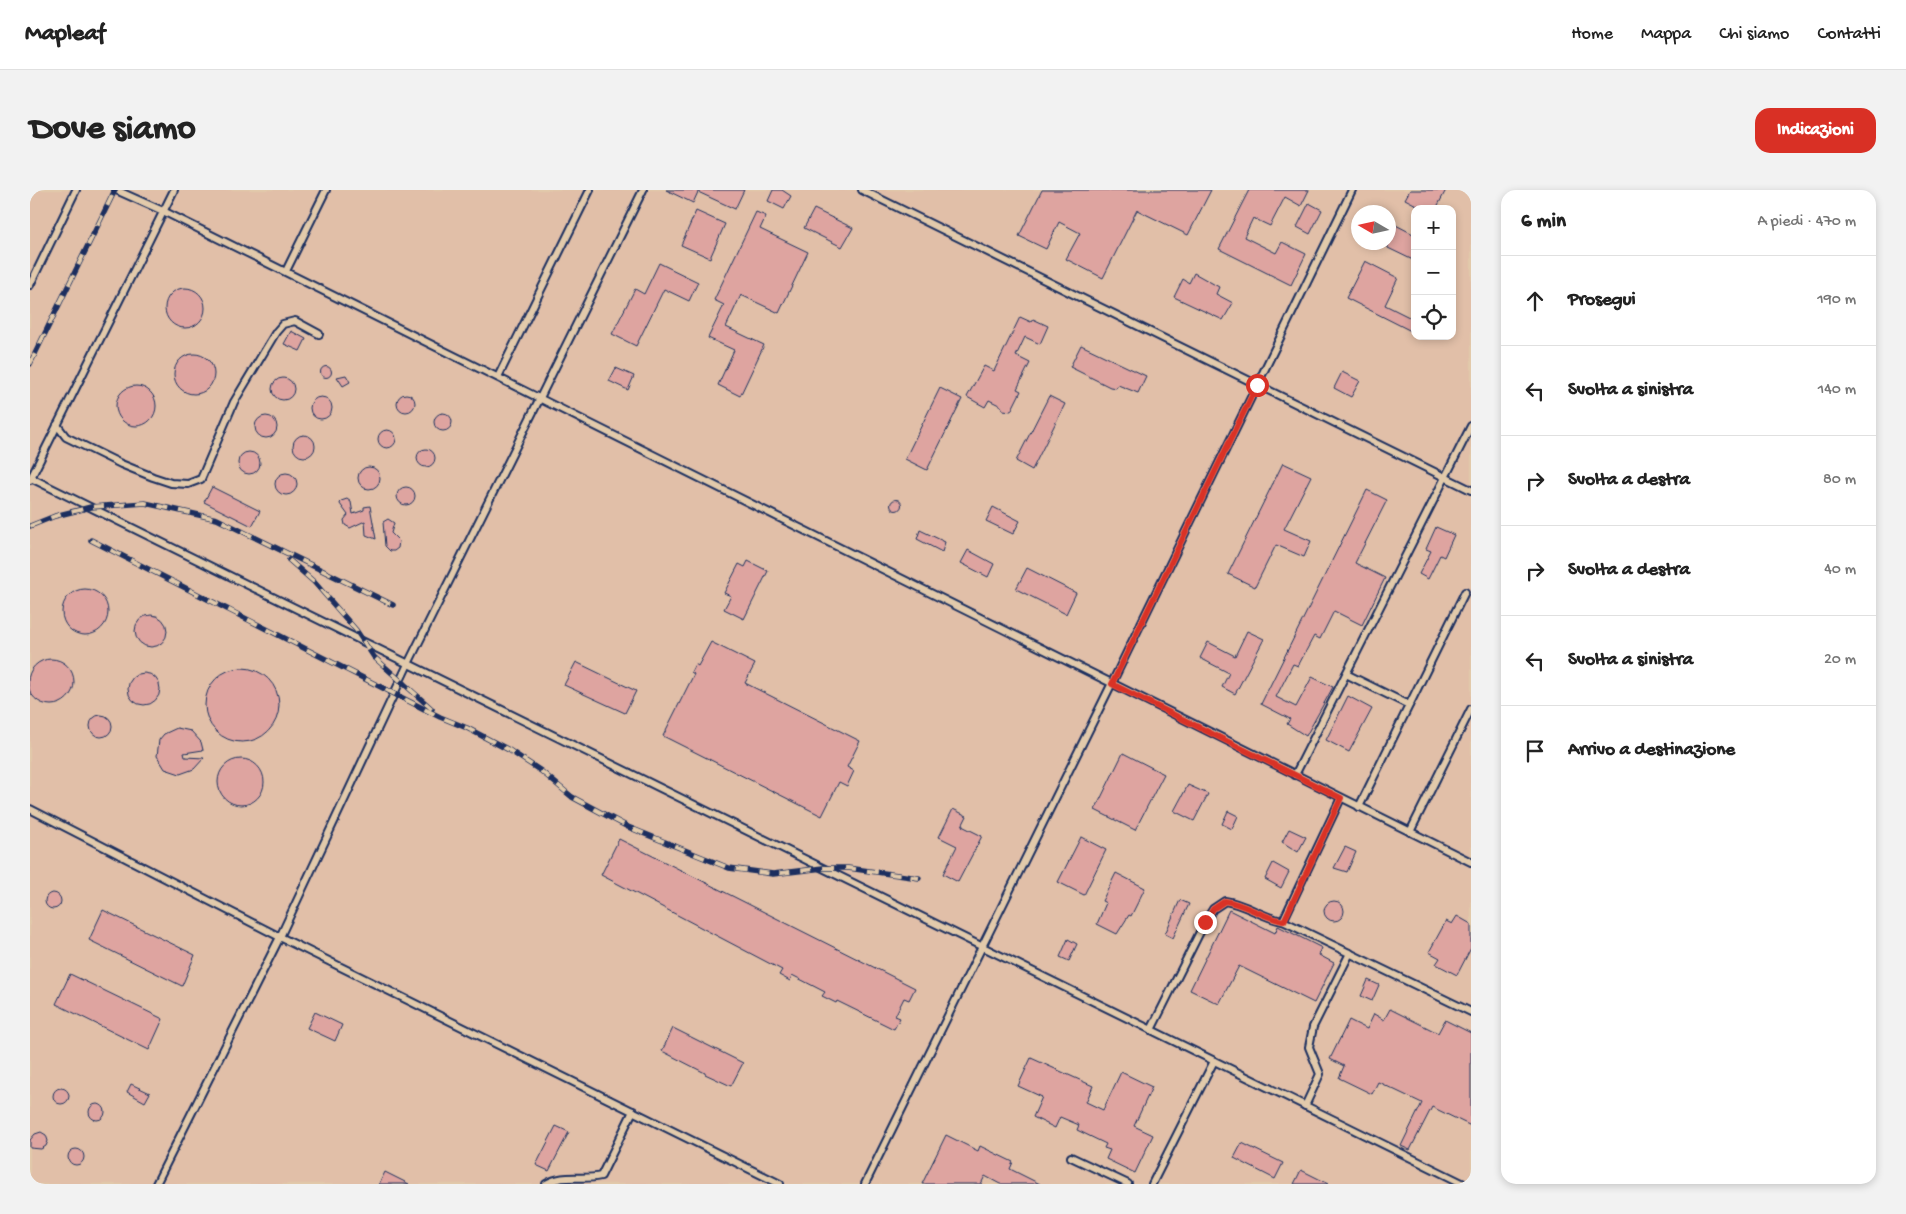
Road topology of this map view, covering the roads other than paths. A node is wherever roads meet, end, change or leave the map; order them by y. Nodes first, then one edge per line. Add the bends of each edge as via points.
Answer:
1 (76, 190) edge
2 (116, 190) edge
3 (174, 190) edge
4 (326, 190) edge
5 (590, 190) edge
6 (643, 190) edge
7 (862, 190) edge
8 (1352, 190) edge
9 (163, 211) junction
10 (286, 272) junction
11 (30, 285) edge
12 (319, 334) dead end
13 (498, 377) junction
14 (1257, 385) junction
15 (539, 397) junction
16 (57, 425) junction
17 (1471, 426) edge
18 (1445, 478) junction
19 (31, 479) edge
20 (1471, 490) edge
21 (1465, 592) dead end
22 (408, 664) junction
23 (1346, 674) junction
24 (1112, 684) junction
25 (1409, 705) junction
26 (1471, 709) edge
27 (1295, 775) junction
28 (1341, 798) junction
29 (1359, 807) junction
30 (30, 809) edge
31 (1410, 832) junction
32 (1471, 862) edge
33 (1284, 921) junction
34 (280, 937) junction
35 (982, 947) junction
36 (1350, 953) junction
37 (1471, 1012) edge
38 (1151, 1030) junction
39 (1214, 1061) junction
40 (1305, 1106) junction
41 (633, 1111) junction
42 (1071, 1157) dead end
43 (156, 1184) edge
44 (546, 1184) edge
45 (780, 1184) edge
46 (864, 1184) edge
47 (1128, 1184) edge
48 (1152, 1184) edge
49 (1464, 1184) edge

1 - 11 lane
2 - 9 lane
3 - 9 lane
4 - 10 lane
5 - 13 lane
6 - 15 lane
7 - 14 lane
8 - 14 lane
9 - 10 lane
9 - 16 lane
10 - 13 lane
12 - 16 lane via 295,321 283,324 276,332 234,402 201,479 188,484 171,483 121,464 66,437
13 - 15 lane
14 - 18 lane
14 - 24 lane
15 - 22 lane
15 - 24 lane
16 - 19 lane
17 - 18 lane
18 - 20 lane
18 - 23 lane
19 - 22 lane
21 - 25 lane
22 - 34 lane
22 - 35 lane
23 - 25 lane
23 - 27 lane
24 - 27 lane
24 - 35 lane
25 - 29 lane
26 - 31 lane
27 - 28 lane
28 - 29 lane
28 - 33 lane
29 - 31 lane
30 - 34 lane
31 - 32 lane
33 - 36 lane
33 - 38 lane via 1236,902 1225,901 1213,909
34 - 41 lane
34 - 43 lane
35 - 38 lane
35 - 46 lane
36 - 37 lane
36 - 40 lane via 1313,1027 1309,1047 1320,1074
38 - 39 lane
39 - 40 lane
39 - 48 lane
40 - 49 lane
41 - 44 lane via 601,1176 588,1179 571,1176
41 - 45 lane
42 - 47 lane

